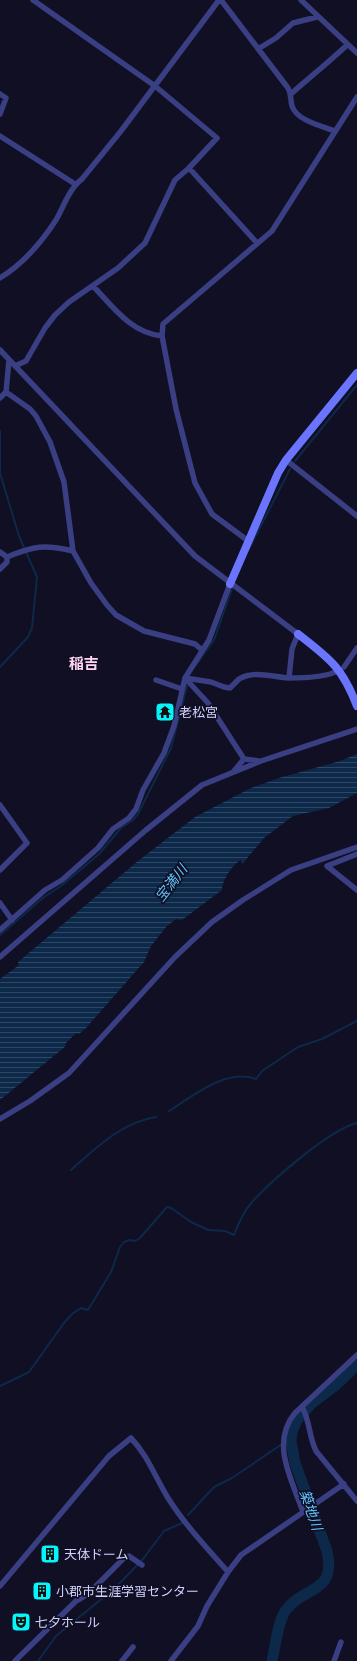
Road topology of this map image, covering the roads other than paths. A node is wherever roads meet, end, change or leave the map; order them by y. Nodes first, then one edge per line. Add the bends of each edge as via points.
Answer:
1 (33, 0) edge
2 (220, 0) edge
3 (301, 0) edge
4 (317, 17) junction
5 (347, 45) junction
6 (258, 49) junction
7 (357, 53) edge
8 (155, 86) junction
9 (0, 94) edge
10 (291, 94) junction
11 (357, 97) edge
12 (0, 114) edge
13 (335, 131) junction
14 (0, 136) edge
15 (189, 168) junction
16 (75, 184) junction
17 (257, 243) junction
18 (0, 278) edge
19 (93, 286) junction
20 (162, 336) junction
21 (0, 350) edge
22 (9, 360) junction
23 (15, 366) junction
24 (357, 373) edge
25 (6, 392) junction
26 (0, 398) edge
27 (286, 460) junction
28 (357, 516) edge
29 (247, 540) junction
30 (73, 550) junction
31 (0, 552) edge
32 (7, 557) junction
33 (0, 569) edge
34 (230, 584) junction
35 (298, 634) junction
36 (357, 648) edge
37 (202, 650) junction
38 (344, 667) dead end
39 (338, 671) dead end
40 (185, 678) junction
41 (288, 678) junction
42 (156, 680) dead end
43 (182, 689) junction
44 (357, 706) edge
45 (357, 729) edge
46 (244, 758) junction
47 (261, 761) junction
48 (233, 772) junction
49 (0, 805) edge
50 (357, 847) edge
51 (357, 854) edge
52 (0, 870) edge
53 (357, 890) edge
54 (0, 903) edge
55 (12, 920) junction
56 (0, 930) edge
57 (0, 957) edge
58 (0, 1119) edge
59 (357, 1355) edge
60 (303, 1409) dead end
61 (344, 1484) junction
62 (357, 1501) edge
63 (304, 1511) junction
64 (142, 1565) dead end
65 (228, 1572) junction
66 (0, 1586) edge
67 (341, 1642) dead end
68 (133, 1647) dead end
69 (15, 1661) edge
70 (122, 1661) edge
71 (171, 1661) edge
72 (334, 1661) edge

1 - 8 street
2 - 6 street
2 - 8 street
3 - 4 street
4 - 5 street
4 - 6 street via 293,23
5 - 7 street
5 - 10 street
6 - 10 street
8 - 15 street via 217,138
8 - 16 street via 82,179
9 - 12 street via 6,98
10 - 13 street via 292,107 298,114 306,120
11 - 13 street
13 - 17 street via 276,226
14 - 16 street
15 - 17 street
15 - 19 street via 175,180 145,243 118,268
16 - 18 street via 56,220 23,262
17 - 20 street via 166,320
19 - 20 street via 129,324 149,335
19 - 23 street via 55,315 26,362
20 - 29 street via 176,409 195,483 212,514
21 - 22 street
22 - 23 street
22 - 25 street
23 - 34 street via 182,544
24 - 27 street
25 - 26 street
25 - 30 street via 30,409 50,442 66,495
27 - 28 street
27 - 29 street
29 - 34 street
30 - 32 street via 37,546
30 - 37 street via 91,583 116,615 144,631 196,644
31 - 32 street
32 - 33 street via 7,562
34 - 35 street
34 - 37 street via 209,640
35 - 41 street via 292,649
35 - 44 street via 339,668
36 - 38 street
37 - 40 street
39 - 41 street
40 - 41 street via 211,682 224,688 230,688 240,679 251,675 265,674
40 - 43 street
40 - 46 street via 208,702
42 - 43 street
43 - 55 street via 174,726 136,809 129,818 113,828 98,848
45 - 47 street
46 - 47 street
46 - 48 street
47 - 48 street
48 - 57 street via 188,794
49 - 52 street via 27,843
50 - 58 street via 291,870 212,922 175,957 69,1072 30,1101
51 - 53 street via 327,866
54 - 55 street
55 - 56 street
59 - 63 street via 295,1413 284,1432 283,1454
60 - 61 street via 308,1418 311,1442
61 - 62 street
61 - 63 street
63 - 65 street via 241,1555
64 - 69 street via 129,1556 124,1558
65 - 66 street via 181,1517 167,1497 144,1453 130,1438 109,1456
65 - 71 street via 198,1626
67 - 72 street
68 - 70 street

